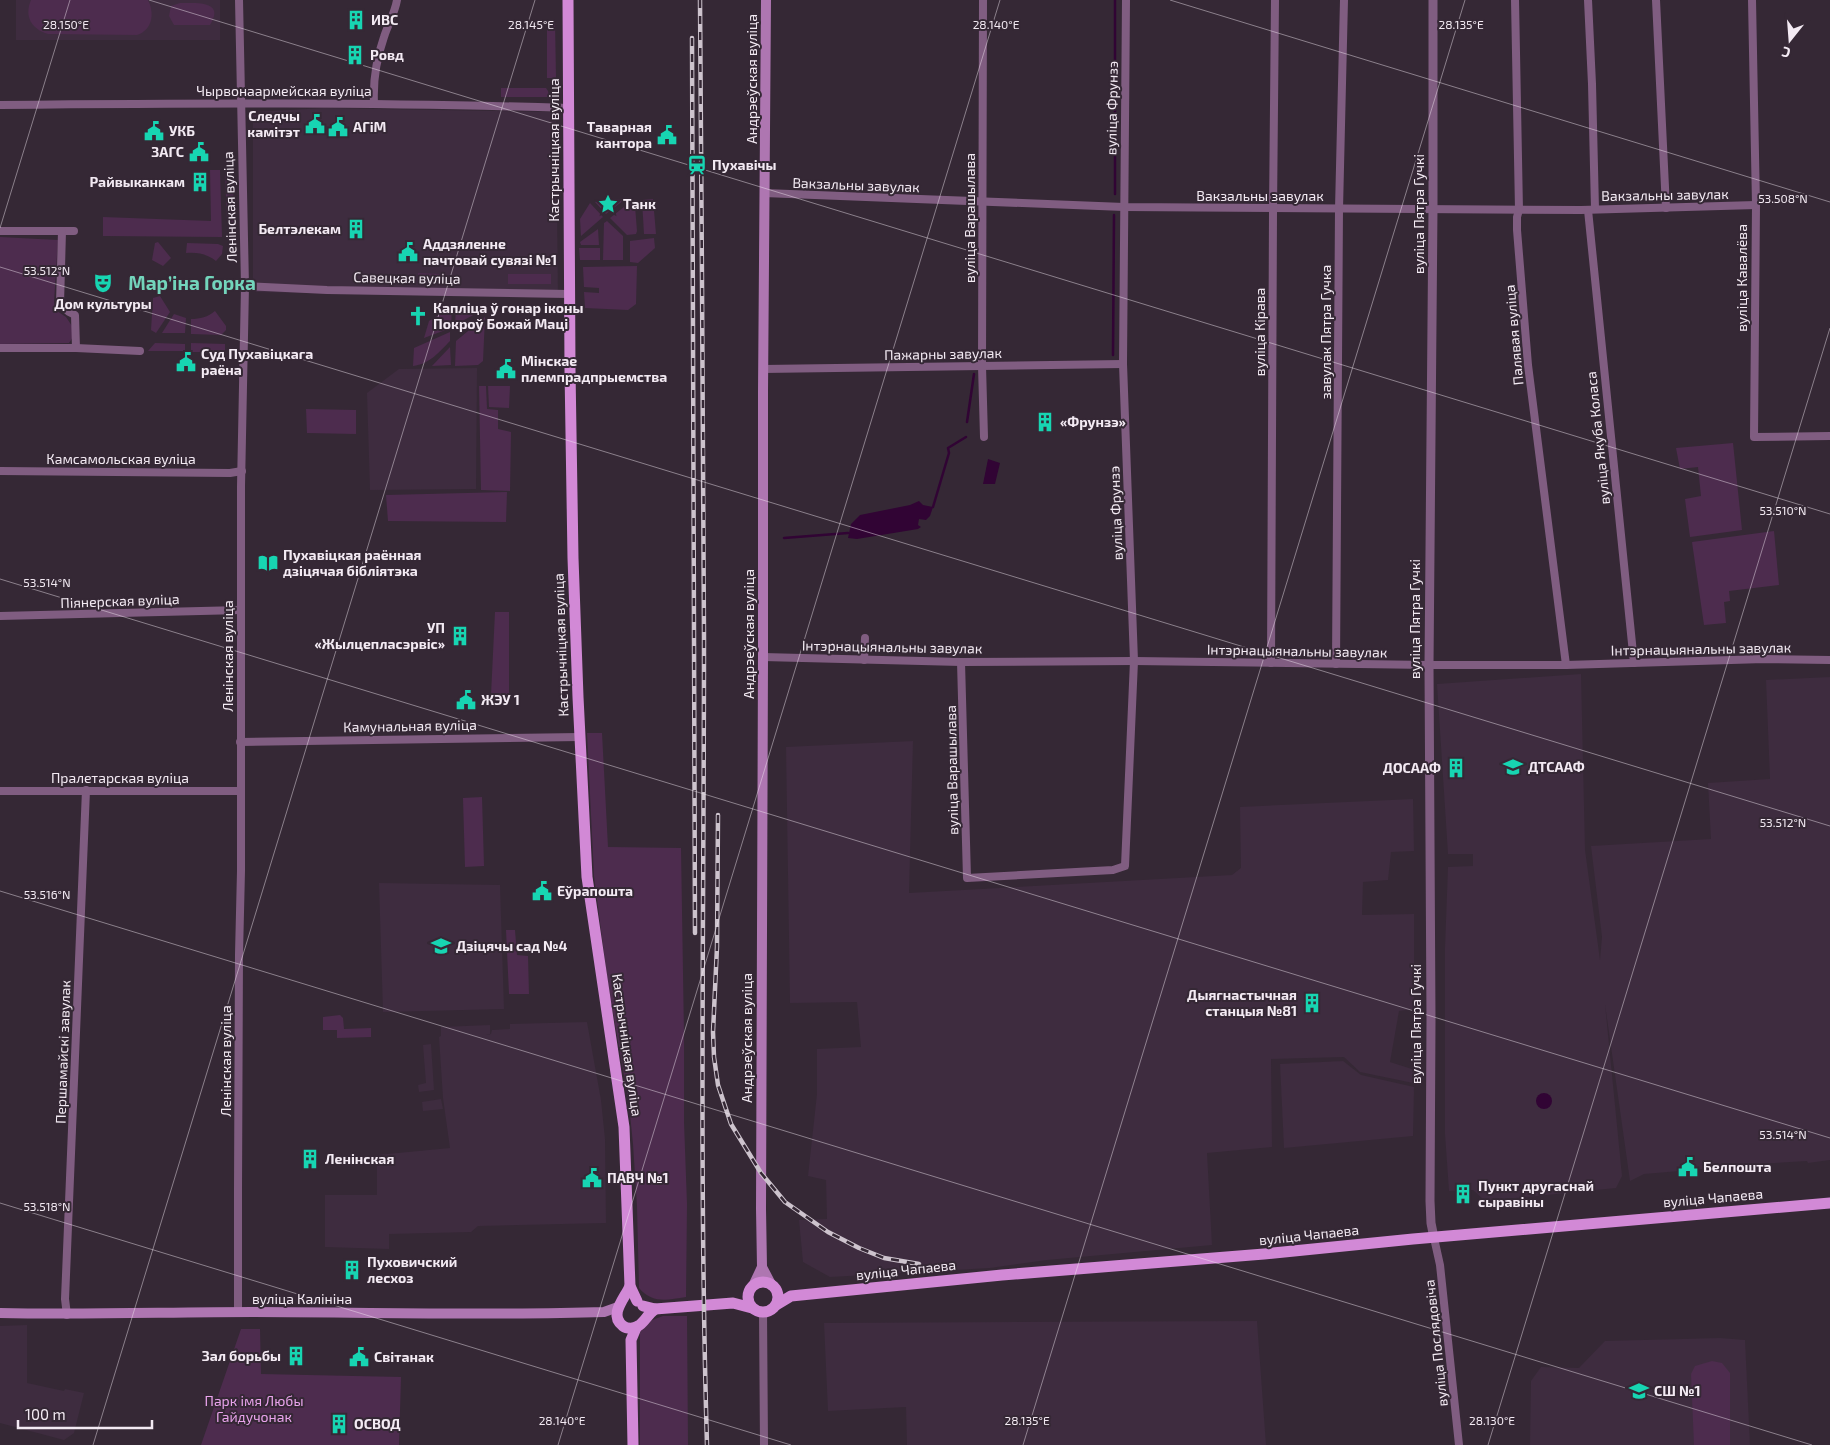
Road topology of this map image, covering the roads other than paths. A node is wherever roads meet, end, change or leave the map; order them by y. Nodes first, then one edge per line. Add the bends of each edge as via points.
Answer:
1 (239, 0) edge
2 (397, 0) edge
3 (568, 0) edge
4 (766, 0) edge
5 (983, 0) edge
6 (1126, 0) edge
7 (1275, 0) edge
8 (1344, 0) edge
9 (1433, 0) edge
10 (1514, 0) edge
11 (1588, 0) edge
12 (1656, 0) edge
13 (1752, 0) edge
14 (240, 103) junction
15 (374, 103) junction
16 (0, 105) edge
17 (568, 108) junction
18 (764, 193) junction
19 (982, 202) junction
20 (1756, 205) junction
21 (1124, 207) junction
22 (1273, 208) junction
23 (1433, 208) junction
24 (1666, 208) junction
25 (1339, 209) junction
26 (1591, 209) junction
27 (1519, 210) junction
28 (0, 231) edge
29 (62, 231) junction
30 (74, 231) dead end
31 (245, 286) junction
32 (569, 294) junction
33 (0, 348) edge
34 (76, 348) junction
35 (140, 351) dead end
36 (1123, 364) junction
37 (982, 366) junction
38 (763, 369) junction
39 (1830, 436) edge
40 (984, 437) dead end
41 (0, 471) edge
42 (242, 471) junction
43 (241, 610) junction
44 (0, 616) edge
45 (866, 638) dead end
46 (763, 657) junction
47 (864, 660) junction
48 (1830, 660) edge
49 (1134, 661) junction
50 (961, 662) junction
51 (1271, 663) junction
52 (1634, 663) junction
53 (1336, 664) junction
54 (1428, 665) junction
55 (1566, 665) junction
56 (580, 736) junction
57 (240, 742) junction
58 (86, 790) junction
59 (0, 791) edge
60 (241, 791) junction
61 (966, 878) joint
62 (1830, 1203) edge
63 (1434, 1238) junction
64 (762, 1267) junction
65 (630, 1286) junction
66 (773, 1287) junction
67 (751, 1289) junction
68 (791, 1296) junction
69 (733, 1303) junction
70 (640, 1304) junction
71 (620, 1305) junction
72 (776, 1305) junction
73 (655, 1310) junction
74 (758, 1310) junction
75 (238, 1312) junction
76 (604, 1312) junction
77 (0, 1313) edge
78 (67, 1315) junction
79 (644, 1319) junction
80 (627, 1326) junction
81 (633, 1445) edge
82 (764, 1445) edge
83 (1459, 1445) edge

1 - 14 street, Ленінская вуліца
2 - 15 street via 378,62
3 - 17 main road, Кастрычніцкая вуліца
4 - 18 main road, Андрэеўская вуліца
5 - 19 street, вуліца Варашылава
6 - 21 street, вуліца Фрунзэ
7 - 22 street, вуліца Кірава
8 - 25 street, завулак Пятра Гучка
9 - 23 street, вуліца Пятра Гучкі
10 - 27 street, Палявая вуліца
11 - 26 street, вуліца Якуба Коласа via 1592,84
12 - 24 street
13 - 20 street, вуліца Кавалёва
14 - 15 street, Чырвонаармейская вуліца
14 - 16 street, Чырвонаармейская вуліца
14 - 31 street, Ленінская вуліца
15 - 17 street, Чырвонаармейская вуліца
17 - 32 main road, Кастрычніцкая вуліца
18 - 19 street, Вакзальны завулак
18 - 38 main road, Андрэеўская вуліца
19 - 21 street, Вакзальны завулак
19 - 37 street, вуліца Варашылава
20 - 24 street, Вакзальны завулак
20 - 39 street, вуліца Кавалёва via 1754,437
21 - 22 street, Вакзальны завулак
21 - 36 street, вуліца Фрунзэ
22 - 25 street, Вакзальны завулак
22 - 51 street, вуліца Кірава
23 - 25 street, Вакзальны завулак
23 - 27 street, Вакзальны завулак
23 - 54 street, вуліца Пятра Гучкі
24 - 26 street, Вакзальны завулак
25 - 53 street, завулак Пятра Гучка
26 - 27 street, Вакзальны завулак
26 - 52 street, вуліца Якуба Коласа
27 - 55 street, Палявая вуліца via 1517,230 1528,366
28 - 29 street
29 - 30 street
29 - 34 street via 60,304 75,315
31 - 32 street, Савецкая вуліца
31 - 42 street, Ленінская вуліца
32 - 56 main road, Кастрычніцкая вуліца via 573,558
33 - 34 street
34 - 35 street
36 - 37 street, Пажарны завулак
36 - 49 street, вуліца Фрунзэ
37 - 38 street, Пажарны завулак
37 - 40 street, вуліца Варашылава
38 - 46 main road, Андрэеўская вуліца
41 - 42 street, Камсамольская вуліца
42 - 43 street, Ленінская вуліца
43 - 44 street, Піянерская вуліца
43 - 57 street, Ленінская вуліца
45 - 47 street
46 - 47 street, Інтэрнацыянальны завулак
46 - 64 main road, Андрэеўская вуліца
47 - 50 street, Інтэрнацыянальны завулак
48 - 52 street, Інтэрнацыянальны завулак
49 - 50 street, Інтэрнацыянальны завулак
49 - 51 street, Інтэрнацыянальны завулак
49 - 61 street, вуліца Фрунзэ via 1125,866 1113,870
50 - 61 street, вуліца Варашылава
51 - 53 street, Інтэрнацыянальны завулак
52 - 55 street, Інтэрнацыянальны завулак
53 - 54 street, Інтэрнацыянальны завулак
54 - 55 street, Інтэрнацыянальны завулак
54 - 63 street, вуліца Пятра Гучкі via 1430,1201
56 - 57 street, Камунальная вуліца
56 - 65 main road, Кастрычніцкая вуліца via 587,877 624,1127
57 - 60 street, Ленінская вуліца
58 - 59 street, Пралетарская вуліца
58 - 60 street, Пралетарская вуліца
58 - 78 street, Першамайскі завулак via 65,1299
60 - 75 street, Ленінская вуліца
62 - 63 main road, вуліца Чапаева
63 - 68 main road, вуліца Чапаева
63 - 83 street, вуліца Послядовіча via 1440,1265
64 - 66 main road, Андрэеўская вуліца
64 - 67 main road, Андрэеўская вуліца
65 - 70 main road, Кастрычніцкая вуліца
65 - 71 main road, Кастрычніцкая вуліца
66 - 67 main road via 762,1282
66 - 68 main road
66 - 72 main road via 778,1298
67 - 69 main road
67 - 74 main road via 748,1301
68 - 72 main road, вуліца Чапаева
69 - 73 main road
69 - 74 main road
70 - 71 main road via 631,1300
70 - 73 main road
70 - 79 main road
71 - 76 main road, вуліца Калініна
71 - 80 main road via 617,1317
72 - 74 main road via 770,1310
73 - 79 main road
74 - 82 street
75 - 76 main road, вуліца Калініна via 475,1315
75 - 78 main road, вуліца Калініна
76 - 80 main road
77 - 78 main road, вуліца Калініна
79 - 80 main road via 643,1323
80 - 81 main road via 631,1340

